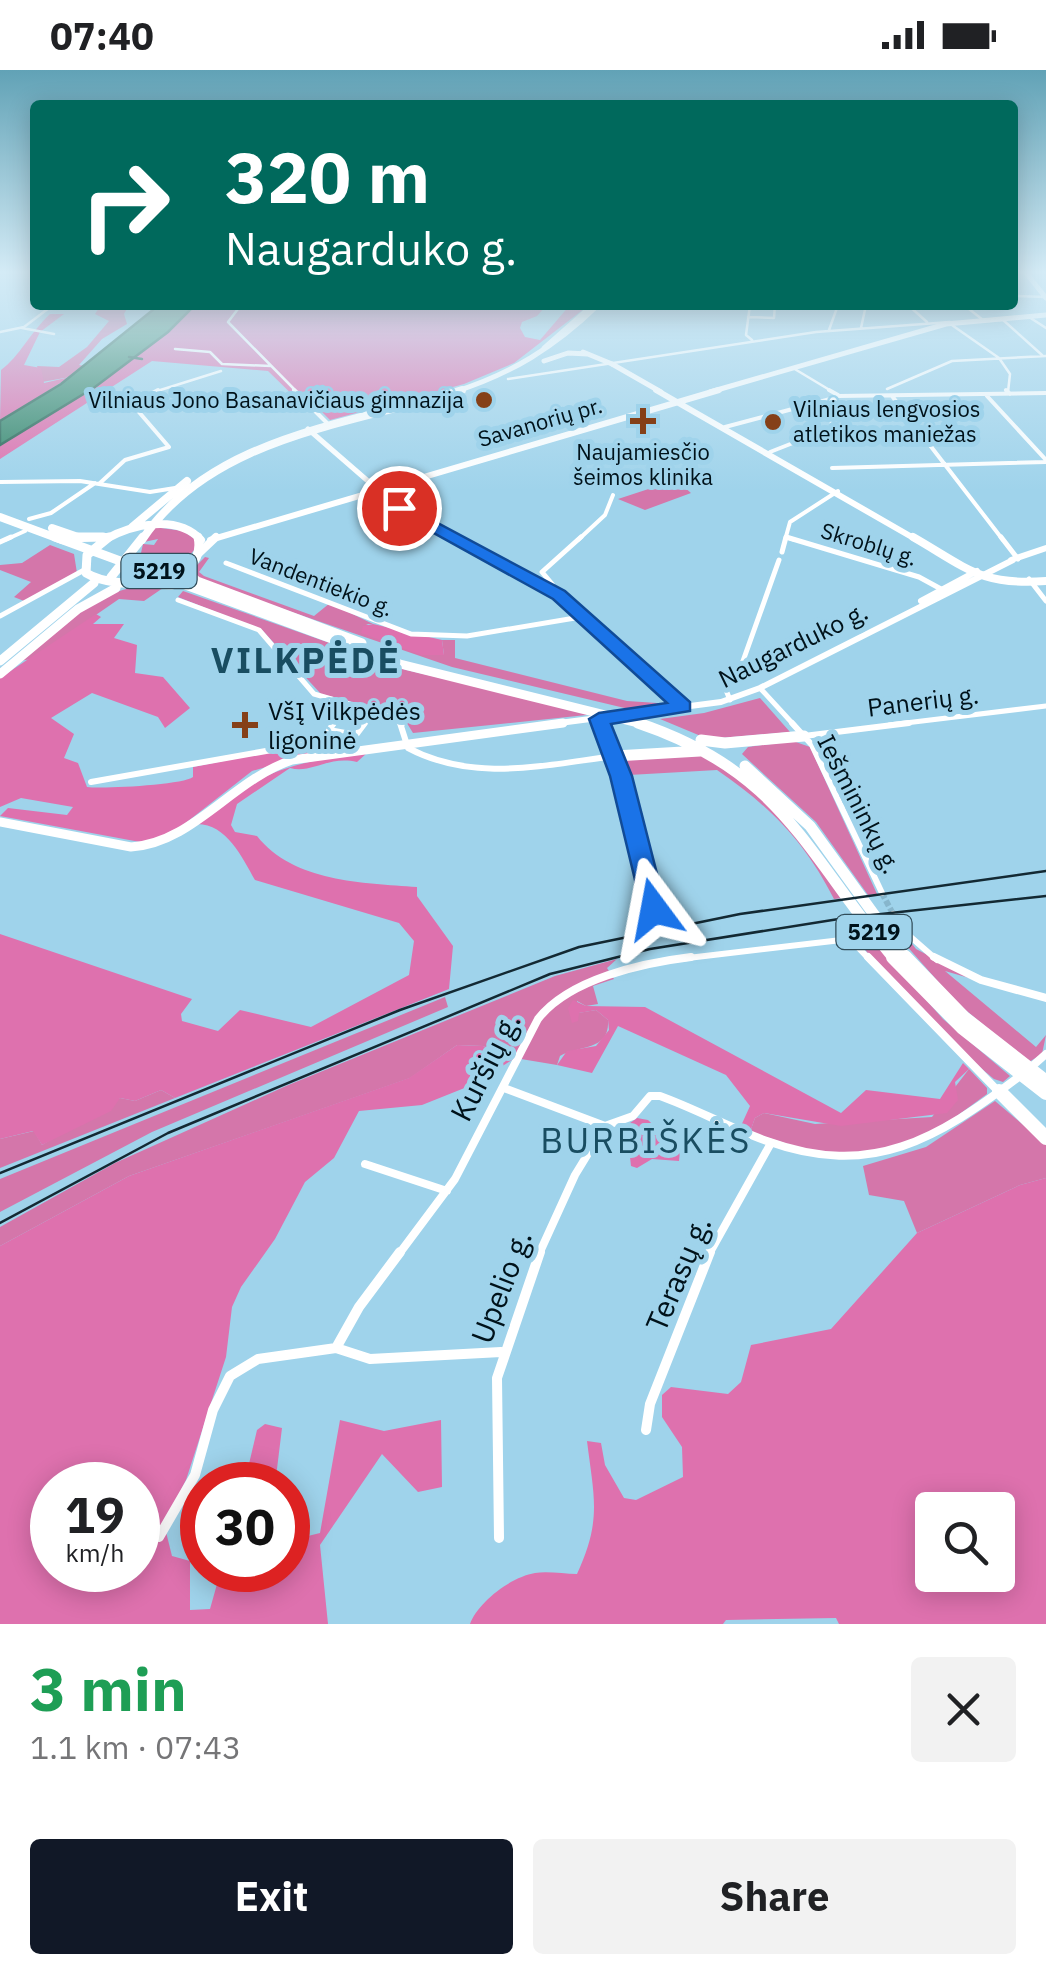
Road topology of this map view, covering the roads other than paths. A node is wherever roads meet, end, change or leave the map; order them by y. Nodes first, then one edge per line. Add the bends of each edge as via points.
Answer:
1 (252, 347) edge
2 (545, 347) edge
3 (555, 347) edge
4 (578, 347) edge
5 (595, 347) edge
6 (725, 347) edge
7 (860, 347) edge
8 (983, 347) edge
9 (175, 349) dead end
10 (588, 354) junction
11 (1045, 356) edge
12 (999, 358) junction
13 (612, 364) junction
14 (271, 366) junction
15 (792, 368) junction
16 (220, 370) dead end
17 (508, 379) dead end
18 (488, 380) junction
19 (887, 388) dead end
20 (1046, 393) edge
21 (1010, 394) junction
22 (891, 395) junction
23 (986, 395) junction
24 (836, 399) junction
25 (678, 400) junction
26 (327, 422) junction
27 (725, 427) junction
28 (310, 432) junction
29 (298, 436) junction
30 (282, 441) junction
31 (255, 450) junction
32 (770, 452) junction
33 (1046, 461) edge
34 (239, 462) junction
35 (943, 464) junction
36 (832, 468) dead end
37 (0, 482) edge
38 (97, 483) junction
39 (176, 488) junction
40 (374, 488) junction
41 (838, 491) junction
42 (150, 492) junction
43 (613, 495) dead end
44 (159, 500) junction
45 (51, 513) junction
46 (0, 515) edge
47 (29, 519) junction
48 (156, 520) junction
49 (180, 526) junction
50 (245, 526) junction
51 (51, 528) junction
52 (127, 529) junction
53 (25, 532) junction
54 (194, 532) junction
55 (110, 536) junction
56 (786, 537) junction
57 (0, 542) edge
58 (1046, 548) edge
59 (198, 555) junction
60 (1015, 559) junction
61 (226, 563) dead end
62 (190, 564) junction
63 (980, 573) junction
64 (91, 578) junction
65 (1046, 579) edge
66 (1030, 580) junction
67 (143, 584) junction
68 (124, 586) junction
69 (548, 588) junction
70 (941, 589) junction
71 (178, 600) dead end
72 (1046, 601) edge
73 (0, 616) edge
74 (898, 616) junction
75 (581, 617) junction
76 (315, 631) junction
77 (366, 645) junction
78 (0, 659) edge
79 (417, 669) junction
80 (0, 672) edge
81 (760, 688) junction
82 (730, 700) junction
83 (348, 704) junction
84 (580, 704) junction
85 (1046, 706) edge
86 (684, 710) junction
87 (374, 711) junction
88 (599, 719) junction
89 (653, 723) junction
90 (328, 730) junction
91 (353, 736) junction
92 (804, 736) junction
93 (326, 739) junction
94 (701, 740) junction
95 (406, 741) junction
96 (754, 742) junction
97 (612, 750) junction
98 (641, 754) junction
99 (718, 757) junction
100 (743, 765) junction
101 (91, 782) dead end
102 (0, 822) edge
103 (882, 893) tunnel mouth
104 (654, 909) dead end
105 (893, 914) tunnel mouth
106 (1046, 998) edge
107 (1044, 1057) edge
108 (1046, 1082) edge
109 (504, 1088) junction
110 (1004, 1089) junction
111 (1046, 1093) edge
112 (604, 1126) junction
113 (1046, 1138) edge
114 (770, 1142) junction
115 (366, 1164) dead end
116 (448, 1191) junction
117 (336, 1348) junction
118 (501, 1352) junction
119 (646, 1430) dead end
120 (160, 1535) edge
121 (498, 1538) dead end

1 - 14 street
2 - 26 highway via 497,374
3 - 18 highway
4 - 10 highway
5 - 13 highway
6 - 13 street
7 - 15 main road, Savanorių pr.
8 - 12 street
9 - 14 street via 210,352 222,364
10 - 13 highway
10 - 18 highway via 565,354
11 - 12 street
12 - 19 street via 952,361
12 - 21 street via 1010,371
13 - 17 street
13 - 25 main road
14 - 26 street
15 - 24 street
15 - 25 main road, Savanorių pr.
16 - 38 street via 168,384 132,404 169,447 125,460
18 - 28 highway
20 - 21 street
21 - 23 street
22 - 23 street
22 - 24 street
22 - 35 street
23 - 33 street
24 - 27 street
24 - 32 street via 831,428
25 - 27 main road
25 - 40 main road, Savanorių pr.
26 - 28 highway
27 - 32 main road
28 - 29 highway
28 - 30 highway
28 - 31 highway
28 - 40 main road
29 - 30 highway
29 - 34 highway
30 - 31 highway
31 - 34 highway
31 - 39 highway
31 - 48 highway via 198,482
32 - 41 main road
33 - 35 street
34 - 49 highway via 175,508 170,518
35 - 36 street
35 - 60 street
37 - 38 street
38 - 42 street
38 - 45 street
39 - 42 street
39 - 44 highway
40 - 50 main road, Savanorių pr.
40 - 69 main road
41 - 56 street, Skroblų g. via 792,520
41 - 63 main road
42 - 44 street
43 - 69 street via 606,515 542,572 552,584
44 - 52 highway
45 - 47 street
45 - 51 street
46 - 47 highway
46 - 53 highway
46 - 76 highway, 5219
47 - 51 highway
48 - 49 highway
48 - 52 highway
48 - 64 highway via 131,557
49 - 54 highway
50 - 54 main road, Savanorių pr.
50 - 59 main road, Savanorių pr. via 211,539
51 - 55 highway via 81,538
52 - 55 highway
53 - 57 street
53 - 64 highway via 79,552
54 - 59 highway via 202,542
55 - 64 highway
56 - 70 street, Skroblų g.
56 - 82 street, Skroblų g. via 743,661 726,690
58 - 60 main road, Naugarduko g.
59 - 62 highway
60 - 63 main road, Naugarduko g.
61 - 75 street, Vandentiekio g. via 376,624 434,638
62 - 67 highway
62 - 77 highway via 197,581
63 - 66 main road via 1004,584
63 - 70 main road, Naugarduko g.
63 - 74 main road, Naugarduko g.
64 - 68 highway
64 - 73 street
64 - 78 highway
64 - 80 highway
65 - 66 main road
66 - 72 street
67 - 68 highway
67 - 79 highway via 176,586
68 - 80 highway via 78,609
69 - 75 main road
70 - 74 main road, Naugarduko g.
71 - 83 street via 258,630 310,692
74 - 81 main road, Naugarduko g.
75 - 86 main road
76 - 77 highway, 5219
76 - 79 highway, 5219
77 - 84 highway, 5219
79 - 84 highway, 5219
81 - 82 main road, Naugarduko g.
81 - 92 street, Iešmininkų g.
82 - 86 main road, Naugarduko g.
83 - 87 street
83 - 90 street
84 - 89 highway, 5219
85 - 92 street, Panerių g.
86 - 88 main road, Naugarduko g.
87 - 91 street
87 - 95 street via 401,722
88 - 95 main road, Naugarduko g.
88 - 97 main road
89 - 94 highway, 5219
89 - 98 highway via 662,739
89 - 99 highway, 5219
90 - 91 street
90 - 93 street
91 - 93 street
92 - 96 highway
92 - 103 street, Iešmininkų g.
93 - 101 street
94 - 96 highway
94 - 100 highway, 5219
95 - 97 street via 421,756 460,770
95 - 102 main road, Naugarduko g. via 312,755 265,770 153,846
96 - 100 highway via 739,750
97 - 98 highway
97 - 104 street
98 - 99 highway via 690,750
99 - 111 highway, 5219 via 797,822 926,994
100 - 108 highway, 5219 via 816,829 932,986
105 - 106 street via 909,940 931,956
107 - 110 street
109 - 110 street, Kuršių g. via 538,1019 564,994 673,960 846,939 858,942 930,1024
109 - 112 street
109 - 116 street, Kuršių g.
110 - 113 highway
110 - 114 street via 937,1136 882,1155 824,1158
112 - 114 street via 626,1120 650,1096 660,1096
112 - 118 street, Upelio g. via 549,1232
114 - 119 street, Terasų g. via 714,1245 650,1404
115 - 116 street
116 - 117 street, Kuršių g. via 359,1307
117 - 118 street via 370,1359
117 - 120 street via 258,1358 230,1376 212,1410 189,1488
118 - 121 street, Upelio g. via 495,1398

